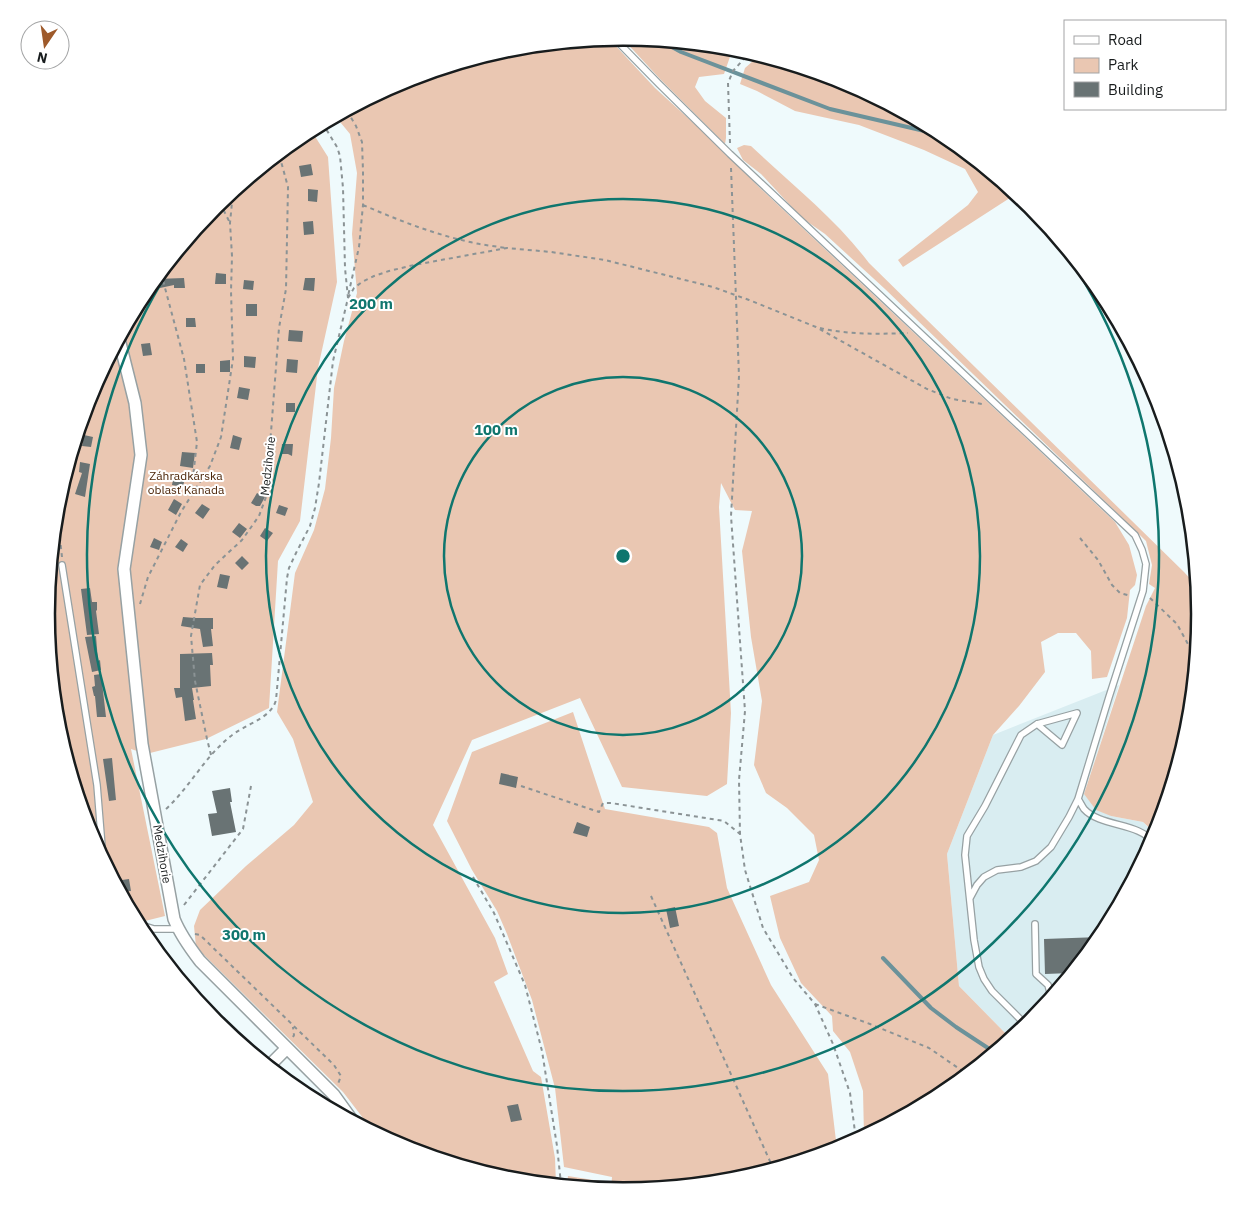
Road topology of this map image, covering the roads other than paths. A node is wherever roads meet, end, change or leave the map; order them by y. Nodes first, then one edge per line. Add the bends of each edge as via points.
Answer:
1 (622, 46) edge
2 (122, 347) edge
3 (62, 564) road end
4 (1037, 724) junction
5 (1078, 799) junction
6 (1146, 836) edge
7 (101, 838) edge
8 (970, 898) junction
9 (176, 924) junction
10 (1035, 924) dead end
11 (150, 928) edge
12 (1049, 989) edge
13 (1020, 1019) edge
14 (287, 1048) junction
15 (274, 1061) edge
16 (344, 1108) edge

1 - 5 lane via 730,154 1135,535 1146,564 1143,591
2 - 9 street, Medzihorie via 135,403 142,455 124,569 142,744
3 - 7 lane via 97,785
4 - 4 lane via 1062,745 1077,713 1056,718
4 - 8 lane via 1021,735 966,836
5 - 6 lane via 1093,816 1132,828
5 - 8 lane via 1051,847 1036,861 997,870 984,877
8 - 13 lane via 979,967 992,991
9 - 11 lane
9 - 14 street, Medzihorie via 200,961
10 - 12 lane via 1036,974
14 - 15 street
14 - 16 street, Medzihorie

